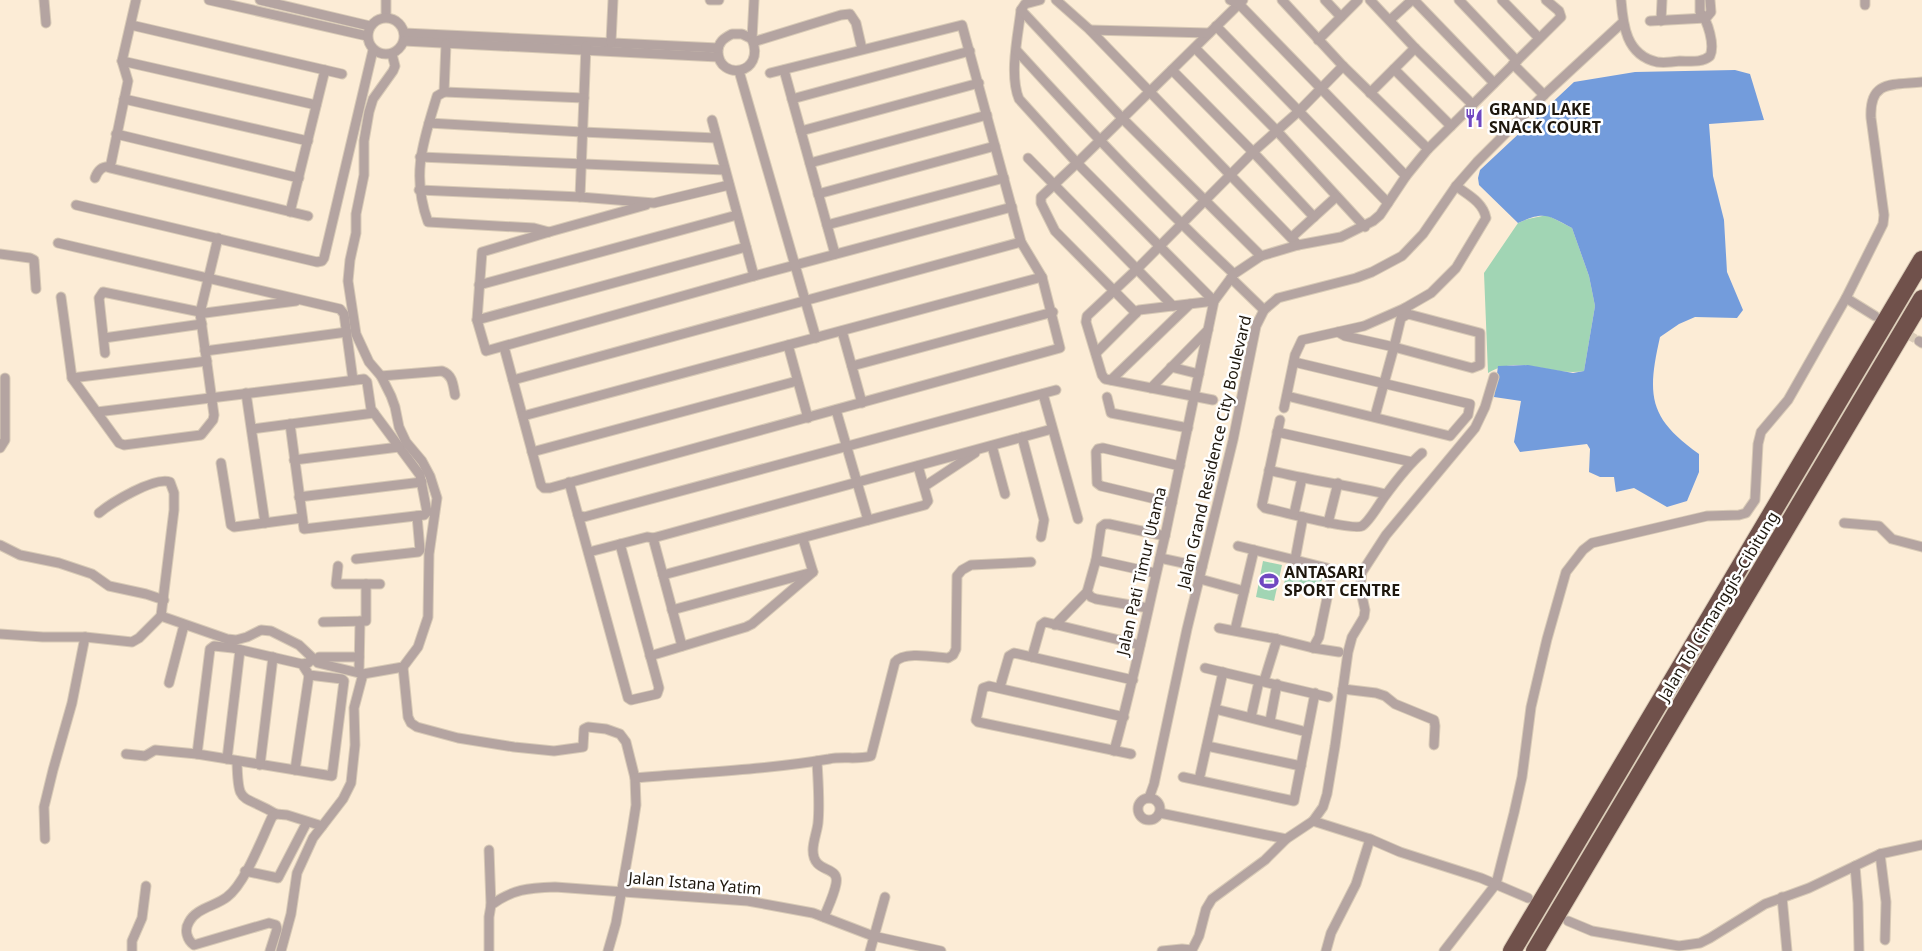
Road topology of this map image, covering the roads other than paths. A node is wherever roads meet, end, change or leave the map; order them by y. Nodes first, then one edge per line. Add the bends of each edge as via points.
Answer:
1 (44, 0) edge
2 (136, 0) edge
3 (209, 0) edge
4 (260, 0) edge
5 (386, 0) edge
6 (613, 0) edge
7 (710, 0) edge
8 (719, 0) edge
9 (754, 0) edge
10 (1040, 0) edge
11 (1056, 0) edge
12 (1230, 0) edge
13 (1282, 0) edge
14 (1325, 0) edge
15 (1358, 0) edge
16 (1370, 0) edge
17 (1413, 0) edge
18 (1458, 0) edge
19 (1502, 0) edge
20 (1546, 0) edge
21 (1621, 0) edge
22 (1662, 0) edge
23 (1700, 0) edge
24 (1710, 0) edge
25 (1241, 2) edge
26 (1020, 10) junction
27 (386, 18) junction
28 (1341, 18) junction
29 (1706, 18) junction
30 (1390, 20) junction
31 (1661, 20) junction
32 (1650, 21) dead end
33 (46, 23) dead end
34 (1622, 24) junction
35 (131, 25) junction
36 (370, 26) junction
37 (1216, 26) junction
38 (1090, 30) junction
39 (1209, 33) junction
40 (367, 36) junction
41 (404, 37) junction
42 (1539, 38) junction
43 (752, 40) junction
44 (1318, 40) junction
45 (611, 42) junction
46 (446, 44) junction
47 (586, 46) junction
48 (1194, 48) junction
49 (1415, 48) junction
50 (862, 49) junction
51 (373, 50) junction
52 (1017, 51) junction
53 (970, 52) junction
54 (718, 53) junction
55 (392, 54) junction
56 (122, 61) junction
57 (1515, 62) junction
58 (1343, 66) junction
59 (325, 70) junction
60 (784, 70) junction
61 (1172, 70) junction
62 (1394, 70) junction
63 (739, 71) junction
64 (770, 73) dead end
65 (342, 74) dead end
66 (1922, 82) edge
67 (979, 83) junction
68 (1494, 83) junction
69 (1320, 89) junction
70 (1149, 91) junction
71 (444, 92) junction
72 (1370, 92) junction
73 (1544, 95) junction
74 (584, 98) junction
75 (124, 99) junction
76 (792, 99) junction
77 (1472, 104) junction
78 (316, 105) junction
79 (1298, 112) junction
80 (987, 115) junction
81 (1122, 118) junction
82 (712, 120) dead end
83 (429, 124) junction
84 (1451, 126) junction
85 (1276, 130) junction
86 (801, 131) junction
87 (582, 132) junction
88 (116, 134) junction
89 (716, 138) junction
90 (1099, 140) junction
91 (308, 141) junction
92 (995, 146) junction
93 (1428, 149) junction
94 (1253, 152) junction
95 (420, 157) junction
96 (1028, 158) dead end
97 (1077, 162) junction
98 (810, 163) junction
99 (581, 165) junction
100 (110, 167) junction
101 (725, 170) junction
102 (1231, 175) junction
103 (1406, 176) junction
104 (95, 178) dead end
105 (299, 178) junction
106 (1004, 178) junction
107 (729, 185) junction
108 (1054, 185) junction
109 (1456, 186) junction
110 (419, 190) junction
111 (818, 194) junction
112 (1336, 196) junction
113 (580, 197) junction
114 (1204, 202) junction
115 (654, 203) junction
116 (1388, 203) junction
117 (76, 204) dead end
118 (1012, 207) junction
119 (290, 212) junction
120 (738, 215) junction
121 (308, 216) dead end
122 (1314, 217) junction
123 (1181, 224) junction
124 (827, 226) junction
125 (1365, 227) junction
126 (549, 232) junction
127 (218, 238) junction
128 (1295, 241) junction
129 (1021, 242) junction
130 (58, 243) dead end
131 (1159, 246) junction
132 (746, 247) junction
133 (0, 254) edge
134 (835, 254) junction
135 (1261, 256) junction
136 (1922, 260) edge
137 (795, 265) junction
138 (1137, 269) junction
139 (754, 276) junction
140 (1233, 276) junction
141 (1042, 277) junction
142 (208, 278) junction
143 (479, 285) junction
144 (36, 289) dead end
145 (1114, 290) junction
146 (61, 298) dead end
147 (1846, 298) junction
148 (1922, 299) edge
149 (301, 301) junction
150 (805, 301) junction
151 (1214, 301) junction
152 (1190, 304) junction
153 (1173, 306) junction
154 (1264, 310) junction
155 (1407, 311) junction
156 (1052, 312) junction
157 (200, 313) junction
158 (1136, 313) junction
159 (1875, 316) tunnel mouth
160 (477, 320) junction
161 (202, 324) junction
162 (1208, 330) junction
163 (842, 331) junction
164 (1337, 331) junction
165 (347, 332) junction
166 (104, 338) junction
167 (816, 338) junction
168 (788, 345) junction
169 (504, 347) junction
170 (1394, 347) junction
171 (206, 351) junction
172 (105, 353) dead end
173 (1096, 353) junction
174 (207, 361) junction
175 (1294, 362) junction
176 (852, 366) junction
177 (1171, 367) junction
178 (1199, 374) junction
179 (381, 376) junction
180 (1494, 377) dead end
181 (5, 378) dead end
182 (72, 378) junction
183 (353, 380) junction
184 (513, 380) junction
185 (1111, 380) junction
186 (798, 381) junction
187 (1384, 382) junction
188 (1151, 388) junction
189 (1056, 390) dead end
190 (246, 393) junction
191 (1042, 394) junction
192 (455, 395) dead end
193 (1287, 396) junction
194 (1107, 397) dead end
195 (1194, 397) junction
196 (212, 398) junction
197 (1213, 400) dead end
198 (862, 403) junction
199 (1284, 408) dead end
200 (836, 410) junction
201 (97, 412) junction
202 (374, 413) junction
203 (523, 416) junction
204 (1375, 416) junction
205 (808, 418) junction
206 (1280, 420) dead end
207 (290, 424) junction
208 (1188, 428) junction
209 (1052, 429) junction
210 (252, 430) junction
211 (1277, 432) junction
212 (1022, 437) junction
213 (846, 446) junction
214 (399, 447) junction
215 (988, 447) junction
216 (0, 448) edge
217 (532, 452) junction
218 (1422, 453) dead end
219 (294, 460) junction
220 (1412, 462) junction
221 (221, 464) dead end
222 (918, 466) junction
223 (1180, 466) junction
224 (1269, 470) junction
225 (1302, 478) junction
226 (422, 482) junction
227 (569, 482) junction
228 (856, 483) junction
229 (1338, 483) junction
230 (925, 486) junction
231 (1005, 494) dead end
232 (1386, 494) junction
233 (299, 497) junction
234 (1172, 503) junction
235 (99, 513) dead end
236 (578, 515) junction
237 (1299, 515) junction
238 (417, 516) junction
239 (302, 518) junction
240 (868, 520) junction
241 (1078, 520) dead end
242 (266, 523) junction
243 (1328, 523) junction
244 (1844, 524) dead end
245 (1165, 536) junction
246 (1041, 537) dead end
247 (653, 538) junction
248 (803, 539) junction
249 (620, 544) junction
250 (0, 545) edge
251 (1238, 546) dead end
252 (1922, 547) edge
253 (1254, 550) junction
254 (589, 552) junction
255 (1160, 558) junction
256 (356, 559) dead end
257 (1096, 560) junction
258 (1295, 560) junction
259 (1032, 562) dead end
260 (338, 566) dead end
261 (1202, 567) junction
262 (813, 572) junction
263 (1155, 573) junction
264 (663, 575) junction
265 (1200, 580) junction
266 (366, 584) junction
267 (380, 584) dead end
268 (1244, 591) junction
269 (1087, 592) junction
270 (164, 600) junction
271 (1148, 608) junction
272 (672, 610) junction
273 (161, 616) junction
274 (360, 621) junction
275 (323, 622) dead end
276 (184, 625) junction
277 (1055, 625) junction
278 (1220, 628) dead end
279 (1235, 630) junction
280 (0, 634) edge
281 (85, 637) junction
282 (1277, 639) junction
283 (1140, 645) junction
284 (682, 646) junction
285 (1313, 648) junction
286 (240, 650) junction
287 (1339, 652) dead end
288 (650, 656) junction
289 (273, 657) junction
290 (359, 657) junction
291 (1032, 657) junction
292 (316, 658) junction
293 (302, 664) junction
294 (403, 667) junction
295 (1205, 668) dead end
296 (1223, 672) junction
297 (361, 673) junction
298 (309, 675) junction
299 (1133, 680) junction
300 (1262, 681) junction
301 (169, 683) dead end
302 (1277, 684) junction
303 (1000, 687) junction
304 (1343, 689) junction
305 (1315, 693) junction
306 (1328, 697) dead end
307 (1215, 709) junction
308 (1124, 717) junction
309 (1250, 718) junction
310 (1270, 721) junction
311 (1307, 732) junction
312 (1434, 745) dead end
313 (1207, 746) junction
314 (1114, 750) junction
315 (126, 754) dead end
316 (197, 754) junction
317 (1131, 754) dead end
318 (232, 760) junction
319 (818, 761) junction
320 (260, 765) junction
321 (1301, 766) junction
322 (295, 770) junction
323 (1182, 777) dead end
324 (635, 778) junction
325 (1199, 780) junction
326 (1149, 798) junction
327 (1160, 813) junction
328 (276, 814) junction
329 (1313, 821) junction
330 (307, 822) junction
331 (322, 826) junction
332 (45, 839) dead end
333 (1286, 839) junction
334 (1370, 839) junction
335 (1922, 845) edge
336 (489, 850) dead end
337 (1880, 854) junction
338 (1855, 866) junction
339 (246, 871) junction
340 (1496, 884) junction
341 (146, 886) dead end
342 (622, 891) junction
343 (885, 897) dead end
344 (1782, 897) junction
345 (1528, 898) dead end
346 (491, 905) junction
347 (824, 917) junction
348 (1568, 921) dead end
349 (873, 936) junction
350 (1885, 940) dead end
351 (1661, 947) edge
352 (132, 951) edge
353 (270, 951) edge
354 (282, 951) edge
355 (489, 951) edge
356 (608, 951) edge
357 (870, 951) edge
358 (941, 951) edge
359 (1162, 951) edge
360 (1192, 951) edge
361 (1326, 951) edge
362 (1444, 951) edge
363 (1512, 951) edge
364 (1535, 951) edge
365 (1786, 951) edge
366 (1859, 951) edge

1 - 33 street
2 - 35 street
3 - 40 street
4 - 36 street
5 - 27 street
6 - 45 street
7 - 8 street
9 - 43 street
10 - 26 street via 1025,4
11 - 38 street
12 - 25 street
13 - 44 street
14 - 28 street
15 - 28 street
16 - 30 street
17 - 30 street
17 - 68 street
18 - 57 street
19 - 42 street
20 - 42 street via 1561,16
21 - 34 street
22 - 31 street
23 - 29 street via 1700,12
24 - 29 street via 1711,12
25 - 37 street
25 - 69 street
26 - 52 street
26 - 81 street
27 - 36 street
27 - 41 street via 401,25
28 - 44 street
29 - 31 street
29 - 34 street via 1712,47 1710,56 1703,61 1658,62 1640,54
30 - 49 street
31 - 32 street
34 - 73 street, Jalan Grand Residence City Boulevard
35 - 56 street
35 - 59 street
36 - 40 street
37 - 39 street
37 - 79 street
38 - 39 street
38 - 70 street
39 - 48 street
40 - 51 street
41 - 46 street
41 - 47 street
41 - 55 street via 400,49
42 - 57 street
43 - 50 street via 850,14 856,22
43 - 54 street via 742,34 732,34 723,39
43 - 63 street via 755,56 752,63
44 - 58 street
45 - 47 street
45 - 54 street
46 - 47 street
46 - 71 street
47 - 54 street
47 - 74 street
48 - 61 street
48 - 85 street
49 - 62 street
49 - 77 street
50 - 53 street via 960,24 964,27
50 - 60 street
51 - 55 street
51 - 127 street via 323,260 317,262
52 - 90 street
52 - 97 street via 1014,72 1019,98
53 - 67 street
53 - 76 street
54 - 63 street via 723,65
55 - 179 street via 393,72 373,99 369,112 364,141 364,175 348,281 356,334 368,362
56 - 75 street via 128,79
56 - 78 street
57 - 68 street
57 - 73 street
58 - 69 street
58 - 72 street
59 - 65 street
59 - 78 street
60 - 64 street
60 - 76 street
61 - 70 street
61 - 94 street
62 - 72 street
62 - 84 street
63 - 137 street
66 - 147 street via 1881,88 1874,94 1871,118 1884,221
67 - 80 street
67 - 86 street
68 - 77 street
69 - 79 street
69 - 103 street
70 - 81 street
70 - 102 street
71 - 74 street
71 - 83 street via 437,96
72 - 93 street
73 - 109 street, Jalan Grand Residence City Boulevard
74 - 87 street
75 - 88 street
75 - 91 street
76 - 86 street
77 - 84 street
78 - 91 street
79 - 85 street
79 - 116 street
80 - 92 street
80 - 98 street
81 - 90 street
81 - 114 street
82 - 89 street
83 - 87 street
83 - 95 street
84 - 93 street
85 - 94 street
85 - 112 street
86 - 98 street
87 - 89 street
87 - 99 street
88 - 100 street
88 - 105 street
89 - 101 street
90 - 97 street
90 - 123 street
91 - 105 street
92 - 106 street
92 - 111 street
93 - 103 street
94 - 102 street
94 - 122 street
95 - 99 street
95 - 110 street
96 - 108 street
97 - 108 street
97 - 131 street
98 - 111 street
99 - 101 street
99 - 113 street
100 - 104 street via 101,168
100 - 119 street
101 - 107 street
102 - 114 street
102 - 128 street
103 - 116 street
105 - 119 street
106 - 118 street
106 - 124 street
107 - 115 street
107 - 120 street
108 - 138 street
108 - 145 street via 1040,200 1051,225
109 - 154 street, Jalan Grand Residence City Boulevard via 1423,234 1396,260 1356,278 1291,293 1278,298
109 - 155 street via 1482,206 1486,220 1443,283
110 - 113 street
110 - 126 street via 430,223 534,228
111 - 124 street
112 - 122 street
112 - 125 street
113 - 115 street
114 - 123 street
114 - 135 street
115 - 126 street
116 - 125 street
117 - 127 street
118 - 129 street
118 - 134 street
119 - 121 street
120 - 132 street
120 - 143 street
122 - 128 street
123 - 131 street
123 - 140 street
124 - 134 street
125 - 128 street via 1341,237
126 - 143 street via 483,251
127 - 142 street
128 - 135 street
129 - 141 street
129 - 150 street
130 - 142 street
131 - 138 street
131 - 151 street
132 - 139 street
132 - 160 street
133 - 144 street via 34,260
134 - 137 street
135 - 140 street
136 - 363 highway, Jalan Tol Cimanggis–Cibitung
137 - 139 street
137 - 150 street
138 - 145 street
138 - 153 street
139 - 169 street
140 - 151 street
140 - 154 street
141 - 156 street
141 - 163 street
142 - 149 street
142 - 157 street
143 - 160 street
145 - 158 street
145 - 173 street via 1086,319
146 - 182 street
147 - 159 street
147 - 340 street via 1788,400 1761,432 1755,500 1746,512 1707,516 1592,543 1566,572 1531,707 1518,795
148 - 364 highway, Jalan Tol Cimanggis–Cibitung
149 - 157 street
149 - 165 street via 340,309
150 - 167 street
150 - 184 street
151 - 152 street
151 - 162 street, Jalan Pati Timur Utama
152 - 153 street
152 - 185 street
153 - 158 street via 1141,309
154 - 261 street, Jalan Grand Residence City Boulevard via 1256,326
155 - 164 street via 1364,326
155 - 170 street via 1401,318
155 - 170 street via 1480,333 1480,365 1472,368
156 - 176 street
156 - 198 street via 1061,345 1059,350
157 - 161 street
157 - 166 street via 101,293
158 - 173 street
160 - 169 street via 486,351
161 - 166 street
161 - 171 street
162 - 177 street
162 - 178 street, Jalan Pati Timur Utama
163 - 167 street
163 - 176 street
164 - 170 street via 1344,336
164 - 175 street via 1302,340
165 - 171 street
165 - 183 street
166 - 172 street
167 - 168 street
168 - 186 street
168 - 203 street
169 - 184 street
170 - 187 street
171 - 174 street
173 - 185 street via 1103,377
174 - 182 street
174 - 196 street
175 - 187 street
175 - 193 street
176 - 198 street
177 - 178 street
177 - 188 street
178 - 195 street, Jalan Pati Timur Utama
179 - 192 street via 447,372 452,378
179 - 294 street via 395,407 398,427 422,461 437,498 429,554 428,617 418,647
180 - 304 street via 1475,428 1386,535 1362,572 1360,587 1364,617 1352,637
181 - 216 street via 4,440
182 - 201 street
183 - 190 street
183 - 202 street via 366,380
184 - 203 street
185 - 188 street
186 - 205 street
186 - 217 street
187 - 204 street
187 - 204 street via 1470,404 1468,415 1450,436
188 - 195 street
189 - 191 street
190 - 196 street
190 - 210 street
191 - 209 street
191 - 213 street
193 - 199 street
193 - 204 street
194 - 208 street via 1112,413
195 - 197 street
195 - 208 street, Jalan Pati Timur Utama
196 - 201 street
196 - 201 street via 213,420 204,433 124,445 119,443
198 - 200 street
200 - 205 street
200 - 213 street
202 - 207 street
202 - 214 street
203 - 217 street
205 - 227 street
206 - 211 street
207 - 210 street
207 - 219 street
208 - 223 street, Jalan Pati Timur Utama
209 - 212 street
209 - 241 street
210 - 242 street
211 - 220 street
211 - 224 street
212 - 215 street
212 - 246 street via 1044,520
213 - 228 street
213 - 236 street via 584,517
214 - 219 street
214 - 226 street
215 - 222 street
215 - 230 street
215 - 231 street
217 - 227 street via 544,488
218 - 220 street
219 - 233 street
220 - 232 street
221 - 242 street via 231,525
222 - 228 street
222 - 230 street
223 - 234 street, Jalan Pati Timur Utama
223 - 234 street via 1103,448 1096,452 1095,477 1101,486
224 - 225 street
224 - 237 street via 1264,508
225 - 229 street
225 - 237 street
226 - 233 street
226 - 238 street via 427,512
227 - 236 street
228 - 240 street
228 - 247 street
229 - 232 street
229 - 243 street
230 - 240 street via 928,501 925,505
232 - 243 street via 1359,528
233 - 239 street
234 - 245 street, Jalan Pati Timur Utama
235 - 270 street via 110,503 158,481 170,482 174,510
236 - 254 street
237 - 243 street
237 - 258 street
238 - 239 street via 306,530
238 - 256 street via 420,550
239 - 242 street
240 - 248 street
244 - 252 street via 1879,526 1892,538
245 - 255 street, Jalan Pati Timur Utama
245 - 257 street via 1105,524 1101,527
247 - 249 street
247 - 264 street
248 - 262 street
248 - 264 street
249 - 254 street
249 - 288 street
250 - 270 street via 20,555 92,574 109,586
251 - 253 street
253 - 258 street
253 - 268 street
254 - 288 street via 629,700 659,691
255 - 261 street
255 - 263 street, Jalan Pati Timur Utama
257 - 263 street
257 - 269 street
258 - 285 street via 1327,568 1332,574 1319,637
259 - 319 street via 971,565 962,570 957,576 956,649 953,655 948,658 898,658 894,662 871,756
260 - 266 street via 336,584
261 - 265 street, Jalan Grand Residence City Boulevard
262 - 272 street
262 - 284 street via 752,624
263 - 271 street, Jalan Pati Timur Utama
264 - 272 street
265 - 268 street
265 - 326 street, Jalan Grand Residence City Boulevard
266 - 267 street
266 - 274 street via 366,621
268 - 279 street
269 - 271 street via 1096,598
269 - 277 street
270 - 273 street
271 - 283 street, Jalan Pati Timur Utama
272 - 284 street
273 - 276 street
273 - 281 street via 132,642
274 - 275 street
274 - 290 street
276 - 292 street via 236,640 261,630 271,630
276 - 301 street
277 - 283 street
277 - 291 street via 1045,622 1041,625
278 - 279 street
279 - 282 street
280 - 281 street
281 - 332 street via 72,703 44,807
282 - 285 street
282 - 300 street
283 - 299 street, Jalan Pati Timur Utama
284 - 288 street
285 - 287 street
286 - 289 street
286 - 316 street via 214,646 209,652
286 - 318 street
289 - 293 street
289 - 320 street
290 - 292 street
290 - 297 street
291 - 299 street
291 - 303 street via 1009,656
292 - 293 street
292 - 297 street via 318,663
293 - 298 street
294 - 297 street
294 - 324 street via 408,717 418,727 514,748 554,750 583,747 586,727 606,729 620,734 626,742
295 - 296 street
296 - 300 street
296 - 307 street
297 - 331 street via 354,708 351,783
298 - 322 street
298 - 322 street via 344,681 333,774 330,777
299 - 308 street, Jalan Pati Timur Utama
300 - 302 street
300 - 309 street
302 - 305 street
302 - 310 street
303 - 308 street
303 - 314 street via 983,688 976,716 978,722
304 - 312 street via 1385,696 1395,704 1434,720
304 - 329 street via 1327,794
305 - 306 street
305 - 311 street
307 - 309 street
307 - 313 street
308 - 314 street, Jalan Pati Timur Utama
309 - 310 street
310 - 311 street
311 - 321 street
313 - 321 street
313 - 325 street
314 - 317 street
315 - 316 street via 145,756 155,750
316 - 318 street
318 - 320 street
318 - 328 street via 240,794 245,800 260,804
319 - 324 street
319 - 347 street via 818,824 814,861 830,869 835,874 836,883
320 - 322 street
321 - 325 street via 1294,801
323 - 325 street
324 - 342 street via 636,805
326 - 327 street via 1160,805
326 - 327 street, Jalan Grand Residence City Boulevard via 1138,806 1142,818 1150,821
327 - 333 street, Jalan Grand Residence City Boulevard
328 - 330 street via 287,814
328 - 339 street
329 - 333 street
329 - 334 street
330 - 331 street
330 - 339 street via 278,878
331 - 354 street via 297,872
333 - 360 street via 1212,899
334 - 340 street
334 - 361 street via 1356,884 1331,933
335 - 337 street
336 - 346 street
337 - 338 street
337 - 350 street via 1886,910
338 - 344 street
338 - 366 street
339 - 353 street via 228,897 194,915 188,923 187,934 194,945 274,923 277,929
340 - 345 street
340 - 362 street
341 - 352 street via 142,918 132,941
342 - 346 street, Jalan Istana Yatim via 526,888
342 - 347 street, Jalan Istana Yatim via 748,901
342 - 356 street
343 - 349 street
344 - 351 street via 1700,943
344 - 365 street
346 - 355 street
347 - 349 street, Jalan Istana Yatim
348 - 351 street via 1592,931
349 - 357 street
349 - 358 street, Jalan Istana Yatim
359 - 360 street

